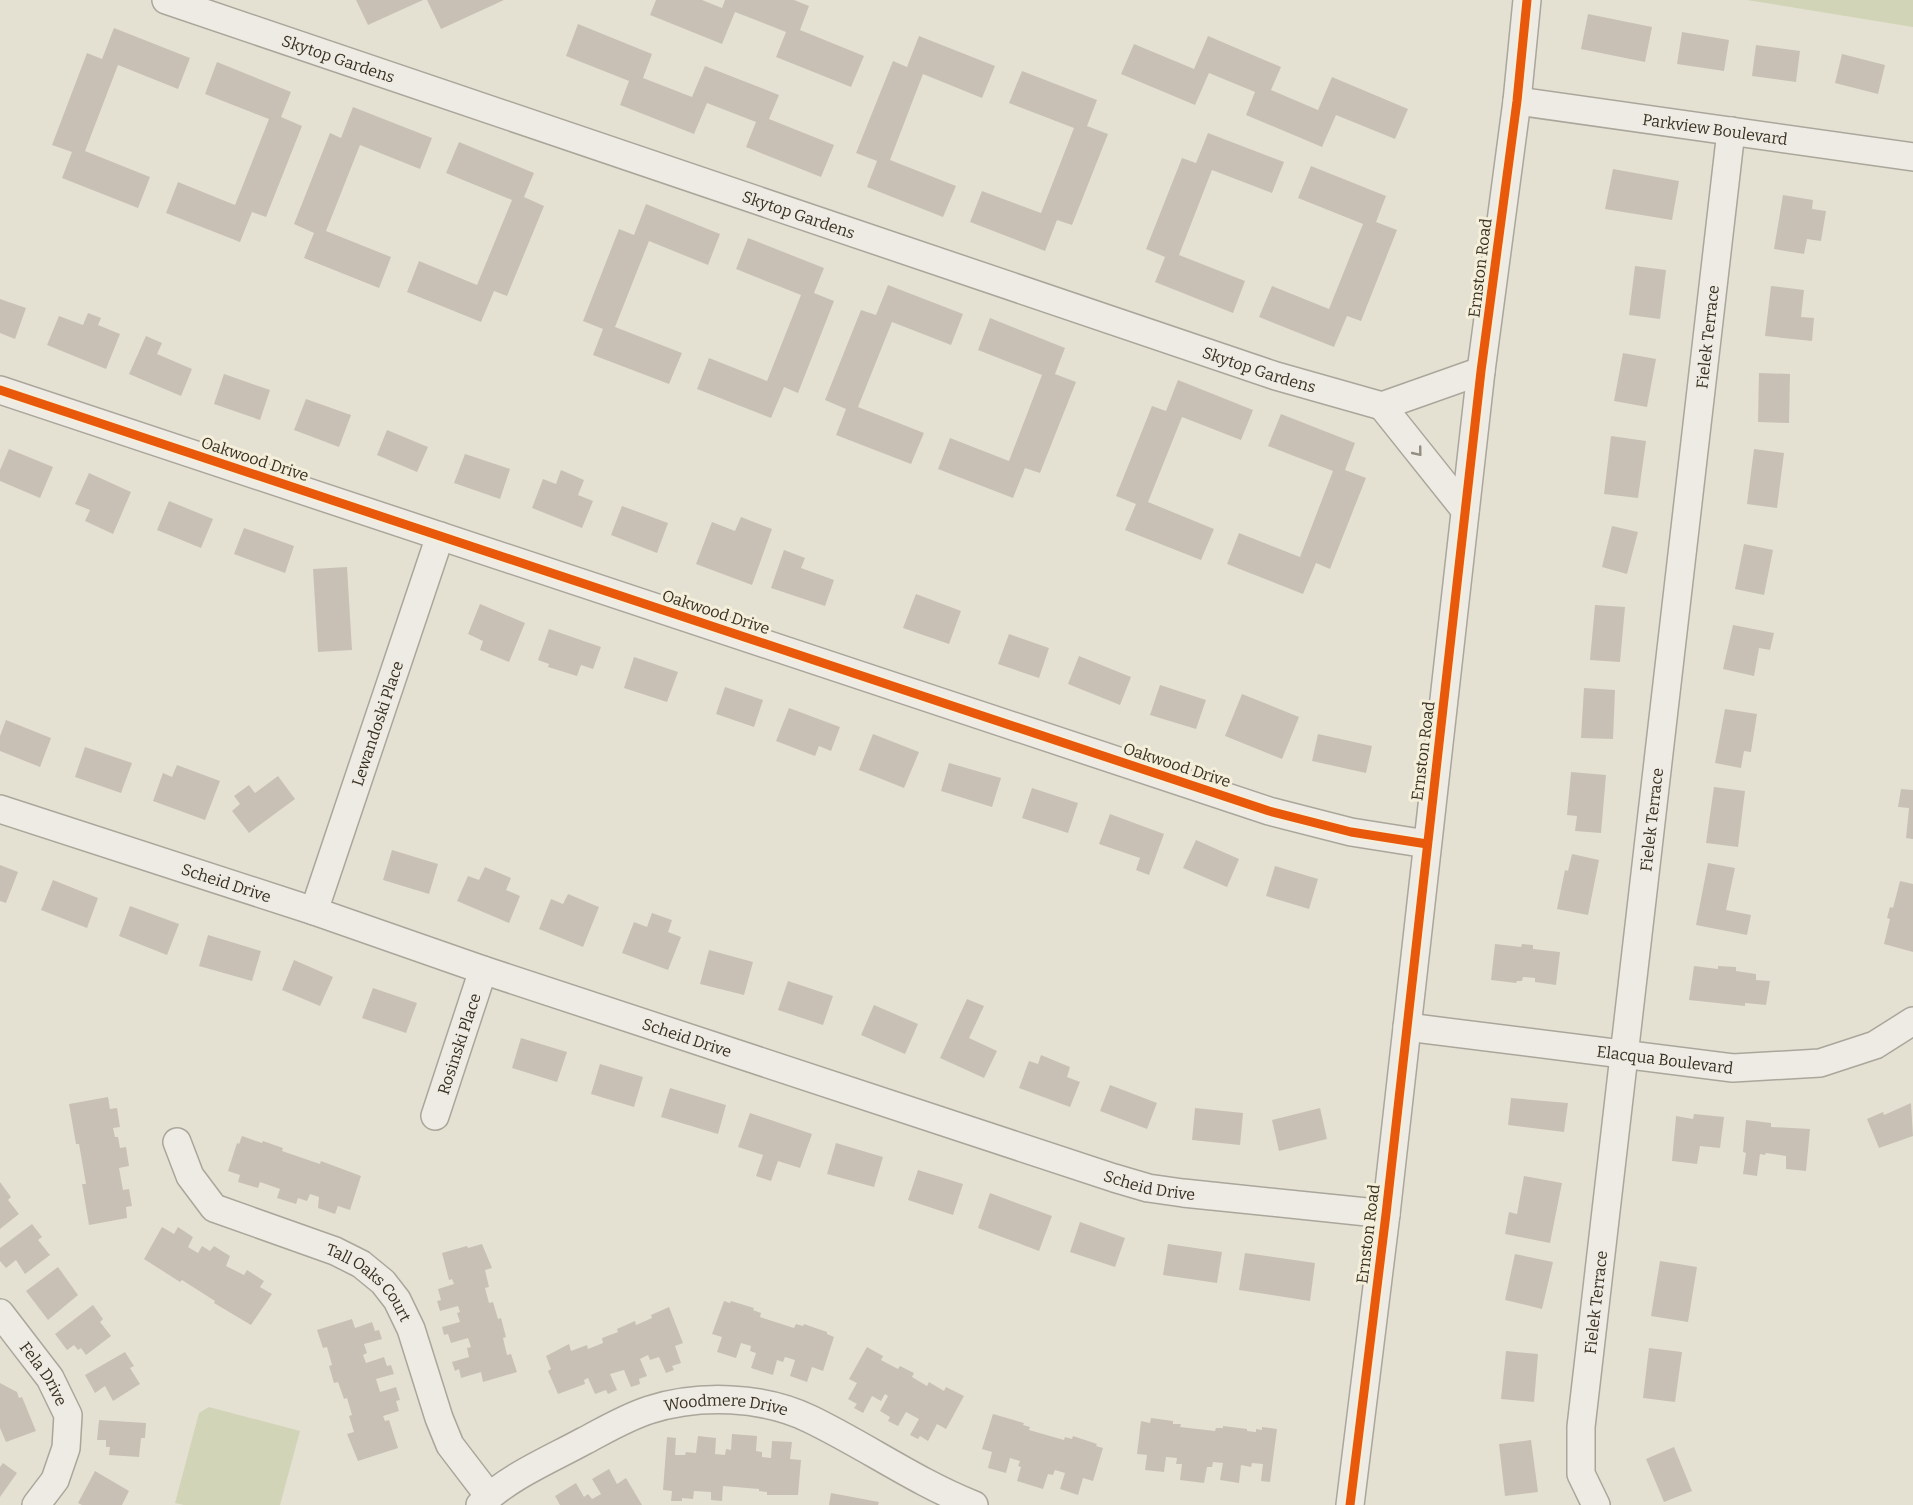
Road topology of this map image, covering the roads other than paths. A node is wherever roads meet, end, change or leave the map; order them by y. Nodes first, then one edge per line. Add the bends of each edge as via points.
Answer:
1 (166, 0) edge
2 (1527, 0) edge
3 (227, 9) edge
4 (1517, 101) junction
5 (1731, 131) junction
6 (1913, 157) edge
7 (1481, 371) junction
8 (0, 390) edge
9 (1382, 406) junction
10 (1465, 510) junction
11 (440, 536) junction
12 (0, 808) edge
13 (1427, 844) junction
14 (314, 911) junction
15 (483, 970) junction
16 (1913, 1021) edge
17 (1407, 1028) junction
18 (1624, 1054) junction
19 (435, 1116) dead end
20 (177, 1142) dead end
21 (1386, 1214) junction
22 (0, 1313) edge
23 (940, 1499) edge
24 (485, 1500) edge
25 (36, 1505) edge
26 (974, 1505) edge
27 (1350, 1505) edge
28 (1596, 1505) edge

1 - 3 street, Skytop Gardens
2 - 4 street, Ernston Road
3 - 9 street, Skytop Gardens via 1264,373
4 - 5 street, Parkview Boulevard
4 - 7 street, Ernston Road
5 - 6 street, Parkview Boulevard
5 - 18 street, Fielek Terrace
7 - 9 street
7 - 10 street, Ernston Road
8 - 11 street, Oakwood Drive
9 -> 10 street
10 - 13 street, Ernston Road
11 - 13 street, Oakwood Drive via 1269,811 1351,832
11 - 14 street, Lewandoski Place
12 - 14 street, Scheid Drive
13 - 17 street, Ernston Road
14 - 15 street, Scheid Drive
15 - 19 street, Rosinski Place
15 - 21 street, Scheid Drive via 1148,1188
16 - 18 street, Elacqua Boulevard via 1875,1045 1820,1063 1733,1068
17 - 18 street, Elacqua Boulevard
17 - 21 street, Ernston Road
18 - 28 street, Fielek Terrace via 1581,1427 1581,1474
20 - 24 street, Tall Oaks Court via 190,1176 214,1208 335,1251 361,1264 383,1282 411,1329 450,1445
21 - 27 street, Ernston Road
22 - 25 street, Fela Drive via 50,1378 68,1415 66,1448 55,1480
23 - 24 street, Woodmere Drive via 808,1418 780,1408 720,1400 649,1410 613,1425
23 - 26 street, Woodmere Drive

